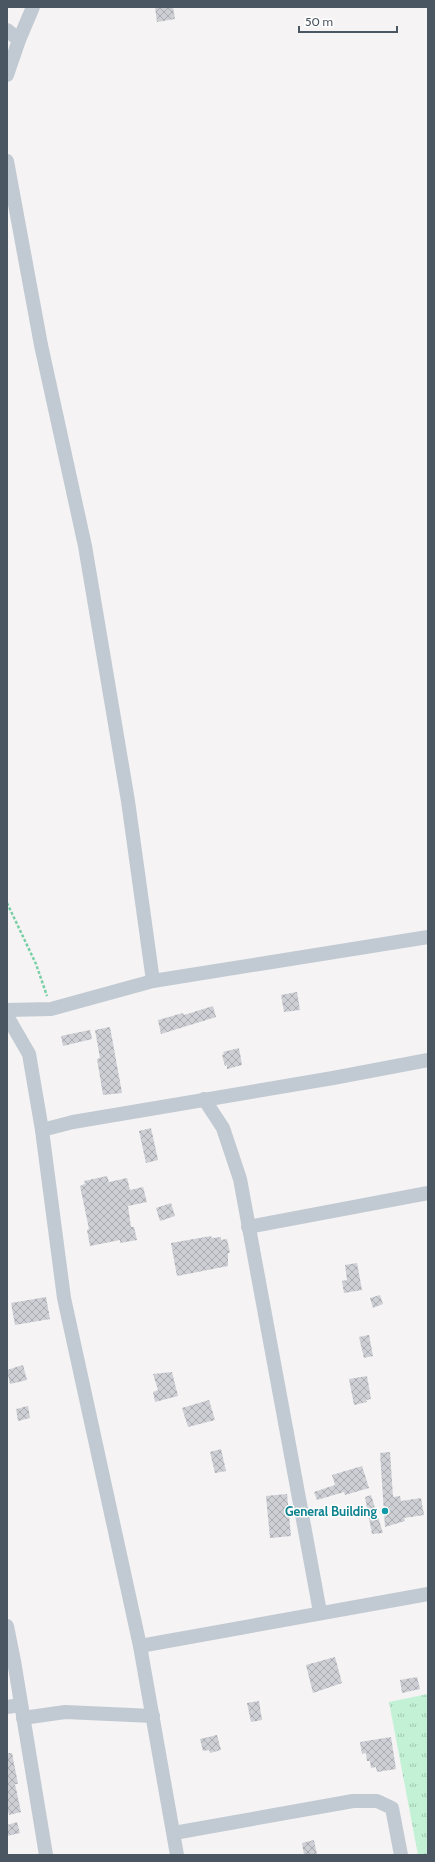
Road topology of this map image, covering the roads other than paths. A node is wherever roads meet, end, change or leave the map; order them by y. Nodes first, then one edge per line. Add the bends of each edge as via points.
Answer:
1 (33, 7) edge
2 (7, 30) edge
3 (19, 40) junction
4 (7, 75) edge
5 (7, 161) edge
6 (428, 937) edge
7 (153, 981) junction
8 (7, 1010) edge
9 (7, 1016) edge
10 (428, 1060) edge
11 (204, 1099) junction
12 (42, 1130) junction
13 (428, 1194) edge
14 (248, 1227) junction
15 (428, 1594) edge
16 (320, 1612) junction
17 (7, 1626) edge
18 (140, 1646) junction
19 (17, 1710) edge
20 (153, 1716) junction
21 (174, 1833) junction
22 (46, 1855) edge
23 (177, 1855) edge
24 (401, 1855) edge

1 - 3 street
2 - 3 street
3 - 4 street
5 - 7 street via 41,345 85,546 128,801
6 - 7 street
7 - 8 street via 51,1009
9 - 12 street via 29,1054
10 - 11 street
11 - 12 street via 72,1122
11 - 14 street via 223,1128 232,1152 240,1179
12 - 18 street via 64,1298
13 - 14 street
14 - 16 street
15 - 16 street
16 - 18 street
17 - 19 street
18 - 20 street
19 - 20 street
19 - 22 street
20 - 21 street
21 - 23 street
21 - 24 street via 353,1801 377,1801 392,1808

